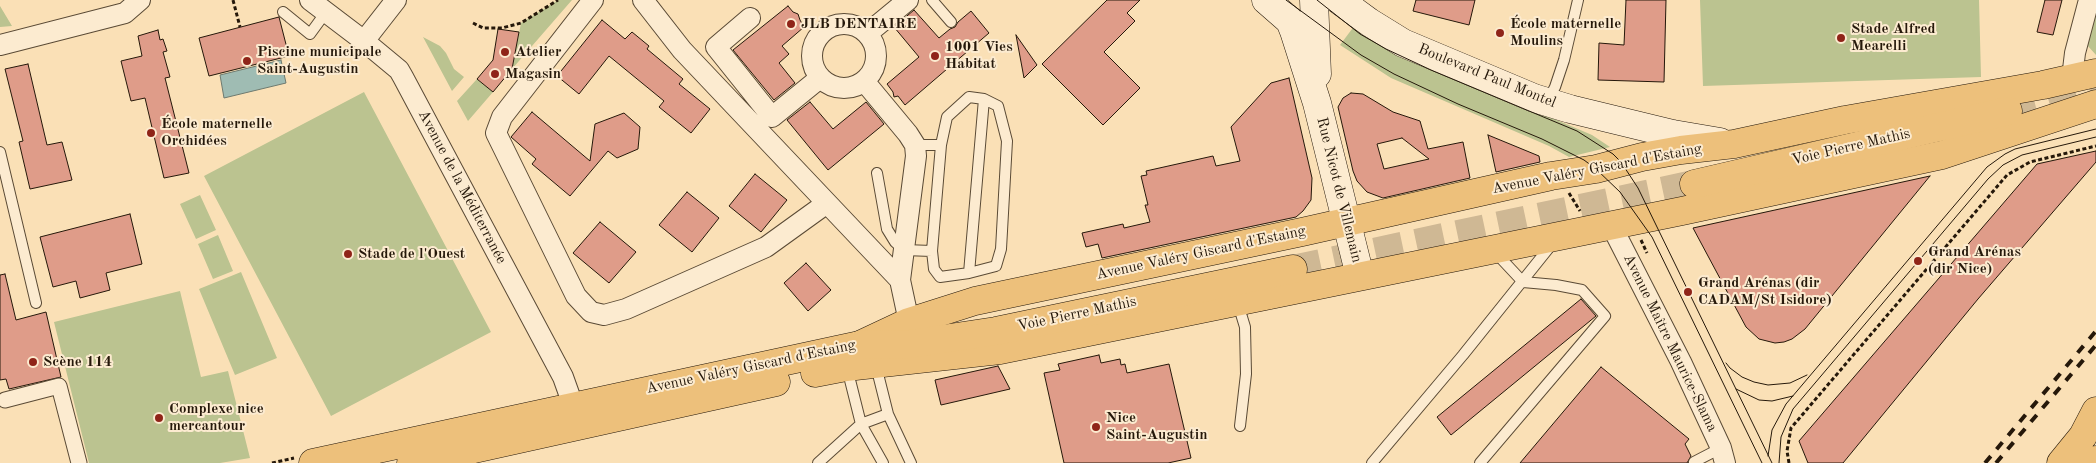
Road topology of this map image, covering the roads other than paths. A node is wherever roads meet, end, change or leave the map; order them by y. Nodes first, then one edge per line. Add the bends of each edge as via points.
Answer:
1 (140, 0) edge
2 (310, 0) edge
3 (396, 0) edge
4 (593, 0) edge
5 (643, 0) edge
6 (908, 0) edge
7 (932, 0) edge
8 (1266, 0) edge
9 (1314, 0) edge
10 (1338, 0) edge
11 (1578, 0) edge
12 (2089, 0) edge
13 (284, 12) dead end
14 (326, 12) junction
15 (750, 18) dead end
16 (951, 22) dead end
17 (868, 33) junction
18 (364, 41) junction
19 (0, 45) edge
20 (2084, 76) edge
21 (820, 78) junction
22 (864, 81) junction
23 (984, 100) junction
24 (1547, 102) junction
25 (1317, 103) junction
26 (2087, 106) edge
27 (2008, 110) tunnel mouth
28 (1734, 144) junction
29 (915, 145) junction
30 (941, 145) junction
31 (0, 152) edge
32 (877, 173) dead end
33 (1694, 184) tunnel mouth
34 (827, 203) junction
35 (1347, 221) junction
36 (1611, 225) junction
37 (1559, 235) junction
38 (1492, 249) junction
39 (904, 250) junction
40 (932, 251) junction
41 (1293, 269) tunnel mouth
42 (969, 273) junction
43 (1360, 276) junction
44 (900, 280) junction
45 (1522, 282) junction
46 (36, 303) dead end
47 (1238, 303) junction
48 (909, 322) junction
49 (861, 359) junction
50 (5, 400) dead end
51 (573, 405) junction
52 (2096, 411) edge
53 (888, 414) junction
54 (861, 424) junction
55 (1240, 426) dead end
56 (1725, 460) edge
57 (2096, 460) edge
58 (1694, 462) dead end
59 (79, 463) edge
60 (313, 463) edge
61 (411, 463) edge
62 (818, 463) edge
63 (883, 463) edge
64 (911, 463) edge
65 (1372, 463) edge
66 (1480, 463) edge
67 (2060, 463) edge
68 (2093, 463) edge

1 - 19 street via 125,13
2 - 14 street, Avenue de la Méditerranée
3 - 18 street
4 - 34 street via 502,117 496,133 576,296 590,312 604,315 626,309 766,247
5 - 34 street via 682,50
6 - 17 street
7 - 16 lane
8 - 25 main road via 1290,21
9 - 25 main road
10 - 24 main road, Boulevard Paul Montel via 1403,43
11 - 24 lane via 1564,60
12 - 20 street via 2076,53
13 - 14 lane via 310,34
14 - 18 street, Avenue de la Méditerranée
15 - 21 street via 716,47 772,117
17 - 21 street via 860,27 840,23 821,32 812,50 814,70
17 - 22 street via 874,42 876,58 872,73
18 - 51 street, Avenue de la Méditerranée via 399,70 563,377
20 - 26 main road
20 - 28 main road, Avenue Valéry Giscard d'Estaing
21 - 22 street via 837,87 847,88
22 - 29 street
23 - 30 lane via 969,98 947,116
23 - 42 lane
23 - 42 lane via 998,106 1007,141 1001,249 996,266
24 - 28 main road, Boulevard Paul Montel via 1673,134
25 - 35 main road, Rue Nicot de Villemain
26 - 36 main road, Avenue Valéry Giscard d'Estaing via 1942,155
27 - 33 main road, Voie Pierre Mathis
28 - 35 main road, Avenue Valéry Giscard d'Estaing via 1642,157
29 - 30 lane
29 - 39 street
30 - 40 lane
31 - 46 lane
32 - 39 lane via 887,229 894,242
34 - 44 street
35 - 43 main road, Rue Nicot de Villemain
35 - 48 main road, Avenue Valéry Giscard d'Estaing via 975,301
36 - 37 main road, Avenue Valéry Giscard d'Estaing
36 - 56 street, Avenue Maître Maurice-Slama via 1682,362
37 - 38 main road, Avenue Valéry Giscard d'Estaing
37 - 45 lane
38 - 43 main road, Avenue Valéry Giscard d'Estaing
38 - 45 lane
39 - 40 lane
39 - 44 street
40 - 42 lane via 934,269 940,277
41 - 49 main road, Voie Pierre Mathis via 996,331 910,344
43 - 47 main road, Avenue Valéry Giscard d'Estaing
44 - 48 street
45 - 65 lane
45 - 66 lane via 1582,290 1605,316
47 - 49 main road, Avenue Valéry Giscard d'Estaing via 1000,350
47 - 55 lane via 1245,327 1246,374
48 - 49 main road, Avenue Valéry Giscard d'Estaing
49 - 51 main road, Avenue Valéry Giscard d'Estaing
49 - 53 lane
49 - 54 lane
49 - 61 main road, Avenue Valéry Giscard d'Estaing
50 - 59 street via 59,386
51 - 60 main road, Avenue Valéry Giscard d'Estaing
52 - 67 main road via 2082,436
53 - 54 lane
53 - 64 lane
54 - 62 lane
54 - 63 lane
56 - 58 lane
57 - 68 main road

